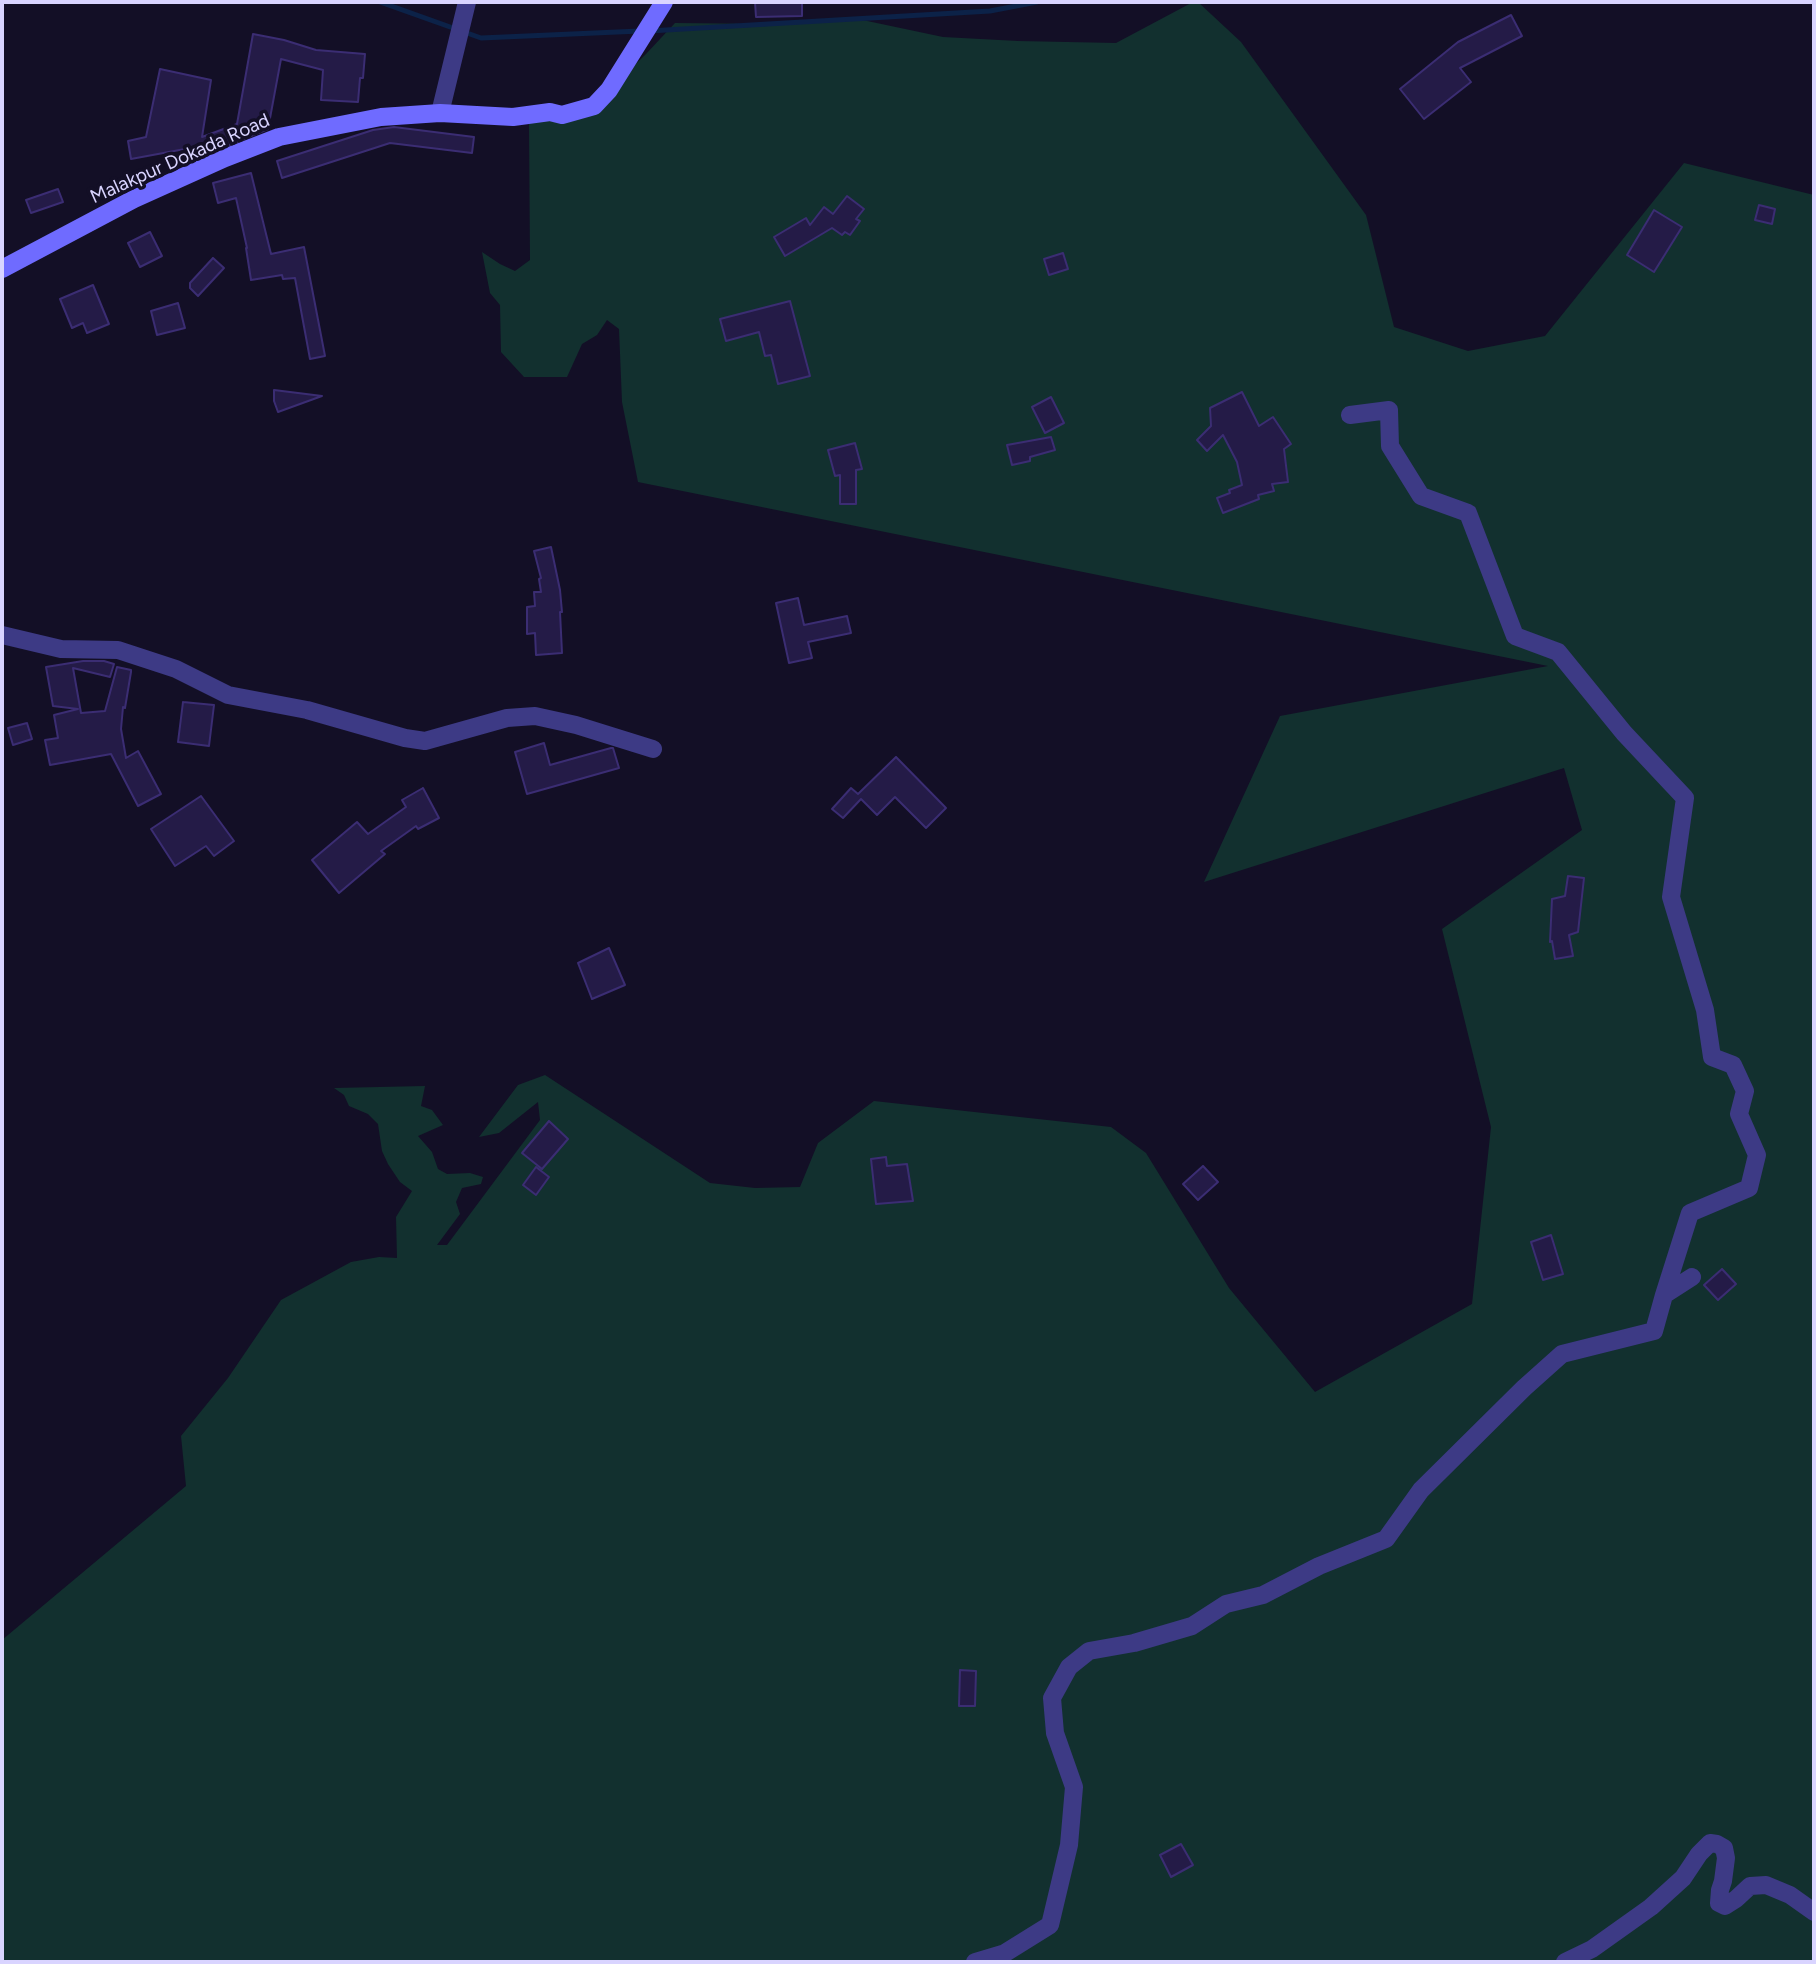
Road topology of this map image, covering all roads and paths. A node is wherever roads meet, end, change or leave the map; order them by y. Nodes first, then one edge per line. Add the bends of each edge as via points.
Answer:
1 (467, 2) edge
2 (664, 2) edge
3 (440, 113) junction
4 (2, 270) edge
5 (1350, 415) dead end
6 (2, 635) edge
7 (653, 749) dead end
8 (1692, 1277) dead end
9 (1664, 1295) junction
10 (1814, 1912) edge
11 (975, 1962) edge
12 (1565, 1962) edge

1 - 3 street
2 - 3 street, Malakpur Dokada Road via 609,90 594,106 562,115
3 - 4 street, Malakpur Dokada Road via 381,117 279,137 134,199
5 - 9 street via 1389,410 1390,446 1421,496 1468,513 1515,636 1558,652 1685,798 1671,897 1705,1010 1712,1057 1732,1065 1745,1091 1740,1114 1757,1156 1749,1188 1690,1213
6 - 7 street via 61,649 118,650 176,668 228,695 307,710 405,738 425,741 507,718 535,716
8 - 9 street
9 - 11 street via 1654,1331 1562,1354 1421,1490 1386,1538 1263,1595 1226,1604 1192,1626 1089,1651 1069,1667 1052,1698 1055,1733 1074,1787 1069,1845 1050,1925 1004,1953
10 - 12 street via 1766,1885 1751,1886 1725,1906 1719,1903 1726,1858 1724,1848 1710,1843 1683,1878 1651,1907 1592,1949

